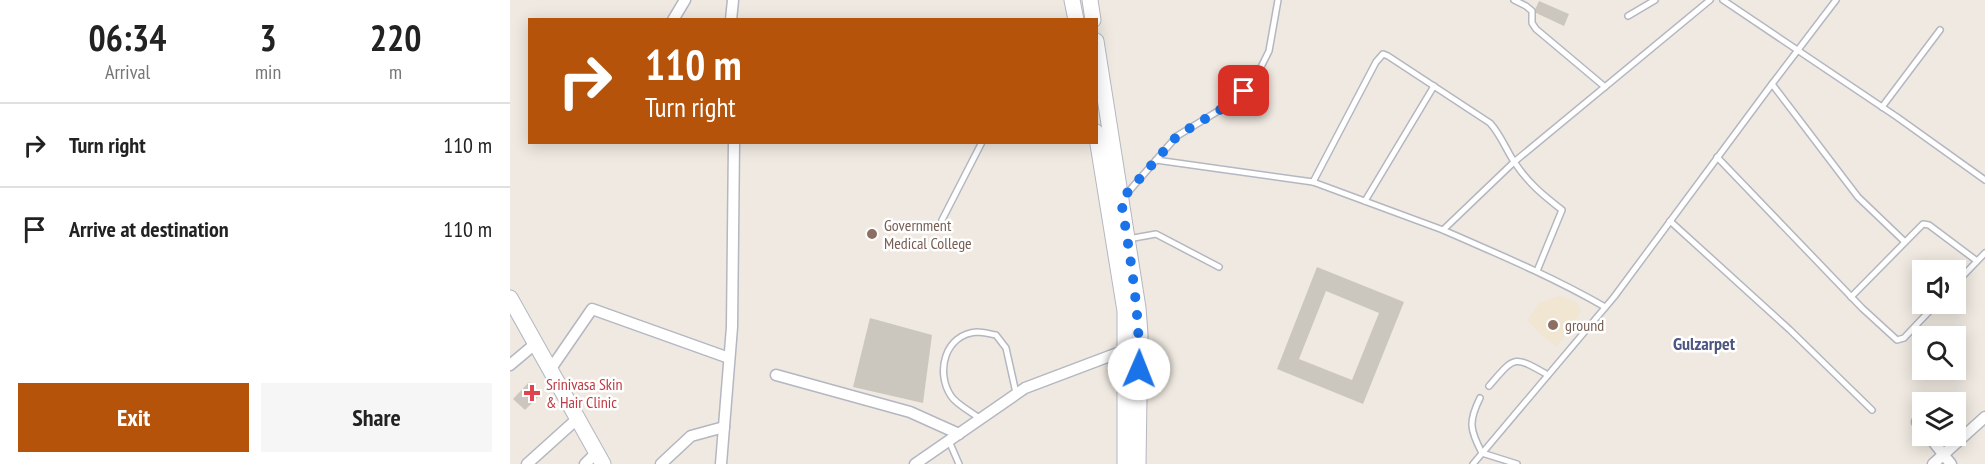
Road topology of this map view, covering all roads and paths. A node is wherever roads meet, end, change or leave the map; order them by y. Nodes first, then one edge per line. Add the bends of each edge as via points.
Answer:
1 (685, 0) edge
2 (733, 0) edge
3 (1072, 0) edge
4 (1090, 0) edge
5 (1278, 0) edge
6 (1514, 0) edge
7 (1655, 0) edge
8 (1710, 0) edge
9 (1723, 0) edge
10 (1836, 0) edge
11 (1628, 16) dead end
12 (675, 18) edge
13 (731, 18) edge
14 (1076, 18) edge
15 (1093, 18) edge
16 (1940, 30) dead end
17 (1798, 51) junction
18 (1098, 58) edge
19 (1772, 84) junction
20 (1434, 86) junction
21 (1605, 87) junction
22 (1882, 107) junction
23 (1098, 139) edge
24 (734, 144) edge
25 (981, 144) edge
26 (1717, 157) junction
27 (1156, 160) junction
28 (1514, 162) junction
29 (1985, 180) edge
30 (1313, 182) junction
31 (1365, 201) junction
32 (1115, 202) junction
33 (942, 220) dead end
34 (1670, 221) junction
35 (1443, 230) junction
36 (1127, 240) junction
37 (1905, 242) junction
38 (1985, 253) edge
39 (1977, 261) junction
40 (1219, 267) dead end
41 (1537, 272) junction
42 (1966, 273) edge
43 (1851, 297) junction
44 (510, 298) edge
45 (1605, 308) junction
46 (1927, 314) edge
47 (535, 344) junction
48 (1133, 347) junction
49 (729, 358) junction
50 (510, 365) edge
51 (550, 370) junction
52 (776, 375) dead end
53 (1548, 375) junction
54 (1490, 386) dead end
55 (1017, 394) junction
56 (1480, 398) dead end
57 (1872, 410) dead end
58 (1985, 417) edge
59 (577, 419) junction
60 (981, 419) junction
61 (724, 427) junction
62 (959, 434) junction
63 (949, 441) junction
64 (1937, 446) edge
65 (1482, 453) junction
66 (1943, 454) junction
67 (600, 458) edge
68 (527, 464) edge
69 (585, 464) edge
70 (661, 464) edge
71 (721, 464) edge
72 (915, 464) edge
73 (959, 464) edge
74 (1125, 464) edge
75 (1138, 464) edge
76 (1473, 464) edge
77 (1517, 464) edge
78 (1933, 464) edge
79 (1951, 464) edge

1 - 12 street
2 - 13 street
3 - 14 street
4 - 15 street
5 - 27 lane via 1269,51 1255,79 1228,105 1177,136
6 - 21 lane via 1532,12 1536,29
7 - 11 lane
8 - 21 lane
9 - 17 lane
10 - 17 lane
16 - 22 lane
17 - 19 lane
17 - 22 lane
18 - 32 street
19 - 26 lane
19 - 37 lane via 1858,197
20 - 28 lane via 1490,123
20 - 30 lane via 1388,56 1379,56
20 - 31 lane
21 - 28 lane
22 - 29 lane
23 - 32 street
24 - 49 street
25 - 33 lane
26 - 34 lane
26 - 43 lane
27 - 30 lane
27 - 32 lane
28 - 35 lane
28 - 41 lane via 1534,188 1562,210
30 - 31 lane
31 - 35 lane
32 - 36 street
32 - 48 street
34 - 45 lane
34 - 57 lane
35 - 41 lane
36 - 40 lane via 1156,234
36 - 48 street via 1138,308
37 - 39 lane via 1926,224
37 - 43 lane
38 - 39 lane
39 - 42 lane
41 - 45 lane
43 - 46 lane via 1897,340 1904,338
44 - 47 street
45 - 53 lane
47 - 50 street
47 - 51 street
48 - 55 street
48 - 74 street
48 - 75 street
49 - 51 street via 592,309
49 - 61 street
51 - 59 street
52 - 62 street via 910,412
53 - 54 lane via 1525,362 1514,361
53 - 65 lane
55 - 60 street
55 - 60 lane via 1006,348 996,335 978,332 960,336 947,351 944,382 952,398
56 - 65 lane via 1471,420
58 - 66 street
59 - 67 street
59 - 68 street
60 - 62 street
61 - 70 street via 691,436
61 - 71 street
62 - 63 street
63 - 72 street
63 - 73 lane
64 - 66 street
65 - 76 lane
65 - 77 lane
66 - 78 street
66 - 79 street
67 - 69 street

